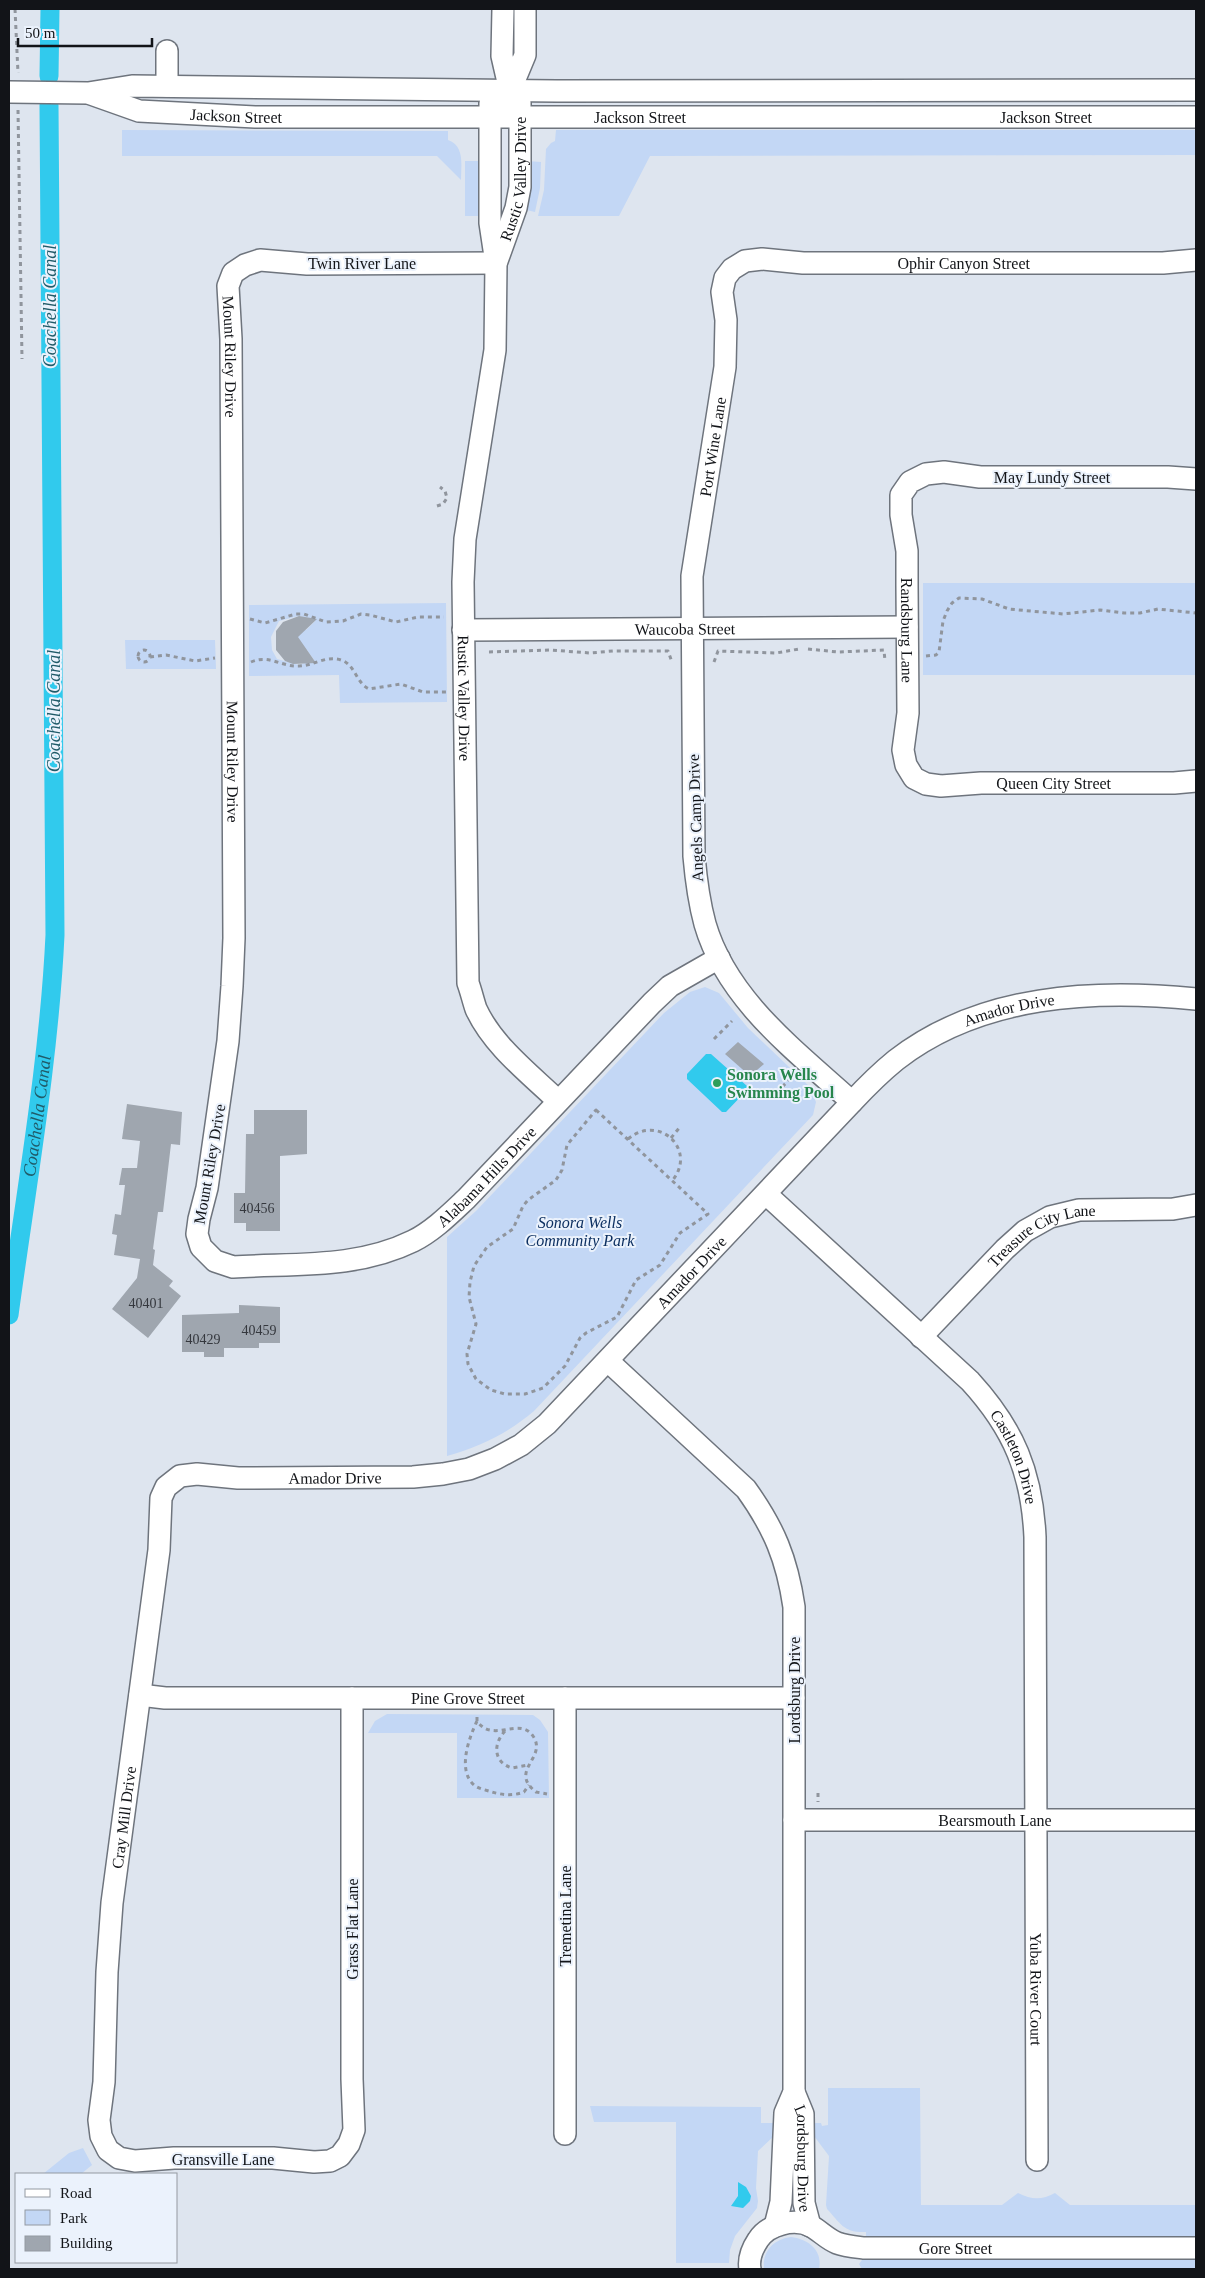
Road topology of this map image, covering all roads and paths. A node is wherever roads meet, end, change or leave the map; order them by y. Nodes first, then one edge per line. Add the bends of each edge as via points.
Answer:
1 (15, 9) edge
2 (503, 9) edge
3 (525, 9) edge
4 (167, 51) dead end
5 (18, 53) dead end
6 (167, 86) junction
7 (1196, 90) edge
8 (506, 91) junction
9 (18, 92) edge
10 (79, 92) junction
11 (506, 117) junction
12 (1196, 117) edge
13 (19, 130) dead end
14 (490, 182) junction
15 (520, 188) junction
16 (1196, 260) edge
17 (496, 263) junction
18 (732, 268) joint
19 (233, 274) joint
20 (22, 359) dead end
21 (1196, 479) edge
22 (910, 482) joint
23 (440, 487) dead end
24 (437, 506) dead end
25 (1196, 613) edge
26 (446, 617) dead end
27 (249, 619) dead end
28 (907, 627) junction
29 (692, 628) junction
30 (463, 630) junction
31 (489, 652) dead end
32 (923, 656) dead end
33 (150, 657) dead end
34 (216, 658) dead end
35 (885, 661) dead end
36 (250, 662) dead end
37 (672, 662) dead end
38 (714, 662) dead end
39 (447, 692) dead end
40 (914, 778) joint
41 (1196, 781) edge
42 (719, 958) junction
43 (1196, 999) edge
44 (732, 1021) dead end
45 (714, 1039) dead end
46 (792, 1077) dead end
47 (771, 1098) dead end
48 (558, 1101) junction
49 (852, 1102) junction
50 (680, 1127) dead end
51 (671, 1138) junction
52 (628, 1139) junction
53 (672, 1181) junction
54 (766, 1194) junction
55 (1196, 1205) edge
56 (201, 1247) joint
57 (921, 1337) junction
58 (608, 1361) junction
59 (166, 1487) joint
60 (140, 1695) junction
61 (352, 1698) junction
62 (565, 1698) junction
63 (794, 1698) junction
64 (477, 1714) dead end
65 (477, 1721) junction
66 (506, 1731) junction
67 (529, 1764) junction
68 (529, 1785) junction
69 (549, 1794) dead end
70 (794, 1820) junction
71 (1035, 1820) junction
72 (1196, 1820) edge
73 (565, 2134) dead end
74 (794, 2147) junction
75 (108, 2150) joint
76 (340, 2156) joint
77 (1036, 2160) dead end
78 (774, 2226) junction
79 (810, 2226) junction
80 (1196, 2248) edge
81 (750, 2269) edge

1 - 5 path
2 - 8 street via 502,56
3 - 8 street via 525,55
4 - 6 street
6 - 8 street, Jackson Street
6 - 10 street, Jackson Street
7 - 8 street, Jackson Street
8 - 11 street
9 - 10 street, Jackson Street
10 - 11 street, Jackson Street via 139,111 254,117
11 - 12 street, Jackson Street
11 - 14 street, Rustic Valley Drive
11 - 15 street, Rustic Valley Drive
13 - 20 path
14 - 15 street
14 - 17 street, Rustic Valley Drive via 490,223
15 - 17 street, Rustic Valley Drive
16 - 18 street, Ophir Canyon Street via 1163,263 803,263 762,259 745,261
17 - 19 street, Twin River Lane via 307,264 260,260 245,264
17 - 30 street, Rustic Valley Drive via 495,350 465,538
18 - 29 street, Port Wine Lane via 725,278 722,292 726,320 725,368 692,576
19 - 56 street, Mount Riley Drive via 227,299 231,339 234,957 228,1041 208,1188 198,1219 197,1234
21 - 22 street, May Lundy Street via 980,477 944,472 926,474
22 - 28 street, Randsburg Lane via 901,495 907,551
23 - 24 path via 447,498
25 - 32 path via 1158,609 1140,613 1100,610 1063,614 1009,609 982,599 959,598 952,603 943,621 939,652
26 - 27 path via 418,617 396,622 361,614 343,621 326,622 296,614 265,623
28 - 29 street, Waucoba Street
28 - 40 street, Randsburg Lane via 908,713 903,750 906,765
29 - 30 street, Waucoba Street
29 - 42 street, Angels Camp Drive via 694,856 697,891
30 - 48 street, Rustic Valley Drive via 468,983 477,1010 492,1034
31 - 37 path via 668,651
33 - 34 path via 166,655 195,661
35 - 38 path via 884,650 838,652 810,649 776,653 718,651
36 - 39 path via 272,659 296,667 340,659 369,689 401,684 423,692
40 - 41 street, Queen City Street via 941,786
42 - 48 street, Alabama Hills Drive via 670,986
42 - 49 street, Angels Camp Drive via 735,985 765,1021
43 - 49 street, Amador Drive via 1170,996 1062,997 996,1011 927,1040 898,1059
44 - 45 path
46 - 47 path
48 - 56 street, Alabama Hills Drive via 445,1220 414,1241 354,1261 233,1267 215,1261
49 - 54 street, Amador Drive
50 - 51 path
51 - 52 path via 649,1128
51 - 53 path via 683,1158
52 - 53 path
52 - 53 path via 596,1110 570,1139 556,1180 528,1200 509,1233 482,1252 474,1266 469,1297 476,1324 467,1354 476,1379 491,1390 505,1394 532,1392 550,1382 565,1366 580,1338 617,1317 636,1280 660,1265 680,1233 708,1214
54 - 57 street, Castleton Drive
54 - 58 street, Amador Drive
55 - 57 street, Treasure City Lane via 1172,1209 1079,1210 1050,1217 1025,1231 1005,1249
57 - 71 street, Castleton Drive via 989,1402 1014,1441 1030,1487 1035,1537
58 - 59 street, Amador Drive via 547,1424 521,1445 468,1468 413,1477 238,1478 197,1474 180,1476
58 - 63 street, Lordsburg Drive via 739,1483 764,1514 790,1574 794,1606
59 - 60 street, Cray Mill Drive via 161,1498 159,1550
60 - 61 street, Pine Grove Street via 165,1698
60 - 75 street, Cray Mill Drive via 118,1854 107,1972 104,2082 99,2120 101,2136
61 - 62 street, Pine Grove Street
61 - 76 street, Grass Flat Lane via 354,2130
62 - 63 street, Pine Grove Street
62 - 73 street, Tremetina Lane
63 - 70 street, Lordsburg Drive
64 - 65 path
65 - 66 path via 486,1730
65 - 68 path via 468,1743 466,1759 467,1774 474,1786 512,1794 524,1792
66 - 67 path via 525,1729 533,1736 536,1750
66 - 67 path via 496,1743 500,1760 512,1768
67 - 68 path via 526,1775
68 - 69 path via 536,1792
70 - 71 street, Bearsmouth Lane
70 - 74 street, Lordsburg Drive via 794,2092 785,2113
71 - 72 street, Bearsmouth Lane
71 - 77 street, Yuba River Court
74 - 78 street, Lordsburg Drive
74 - 79 street, Lordsburg Drive
75 - 76 street, Gransville Lane via 119,2158 135,2162 174,2158 273,2158 314,2162 330,2161
78 - 79 street, Gore Street via 791,2222
78 - 81 street via 761,2235 752,2248
79 - 80 street, Gore Street via 838,2244 864,2248

